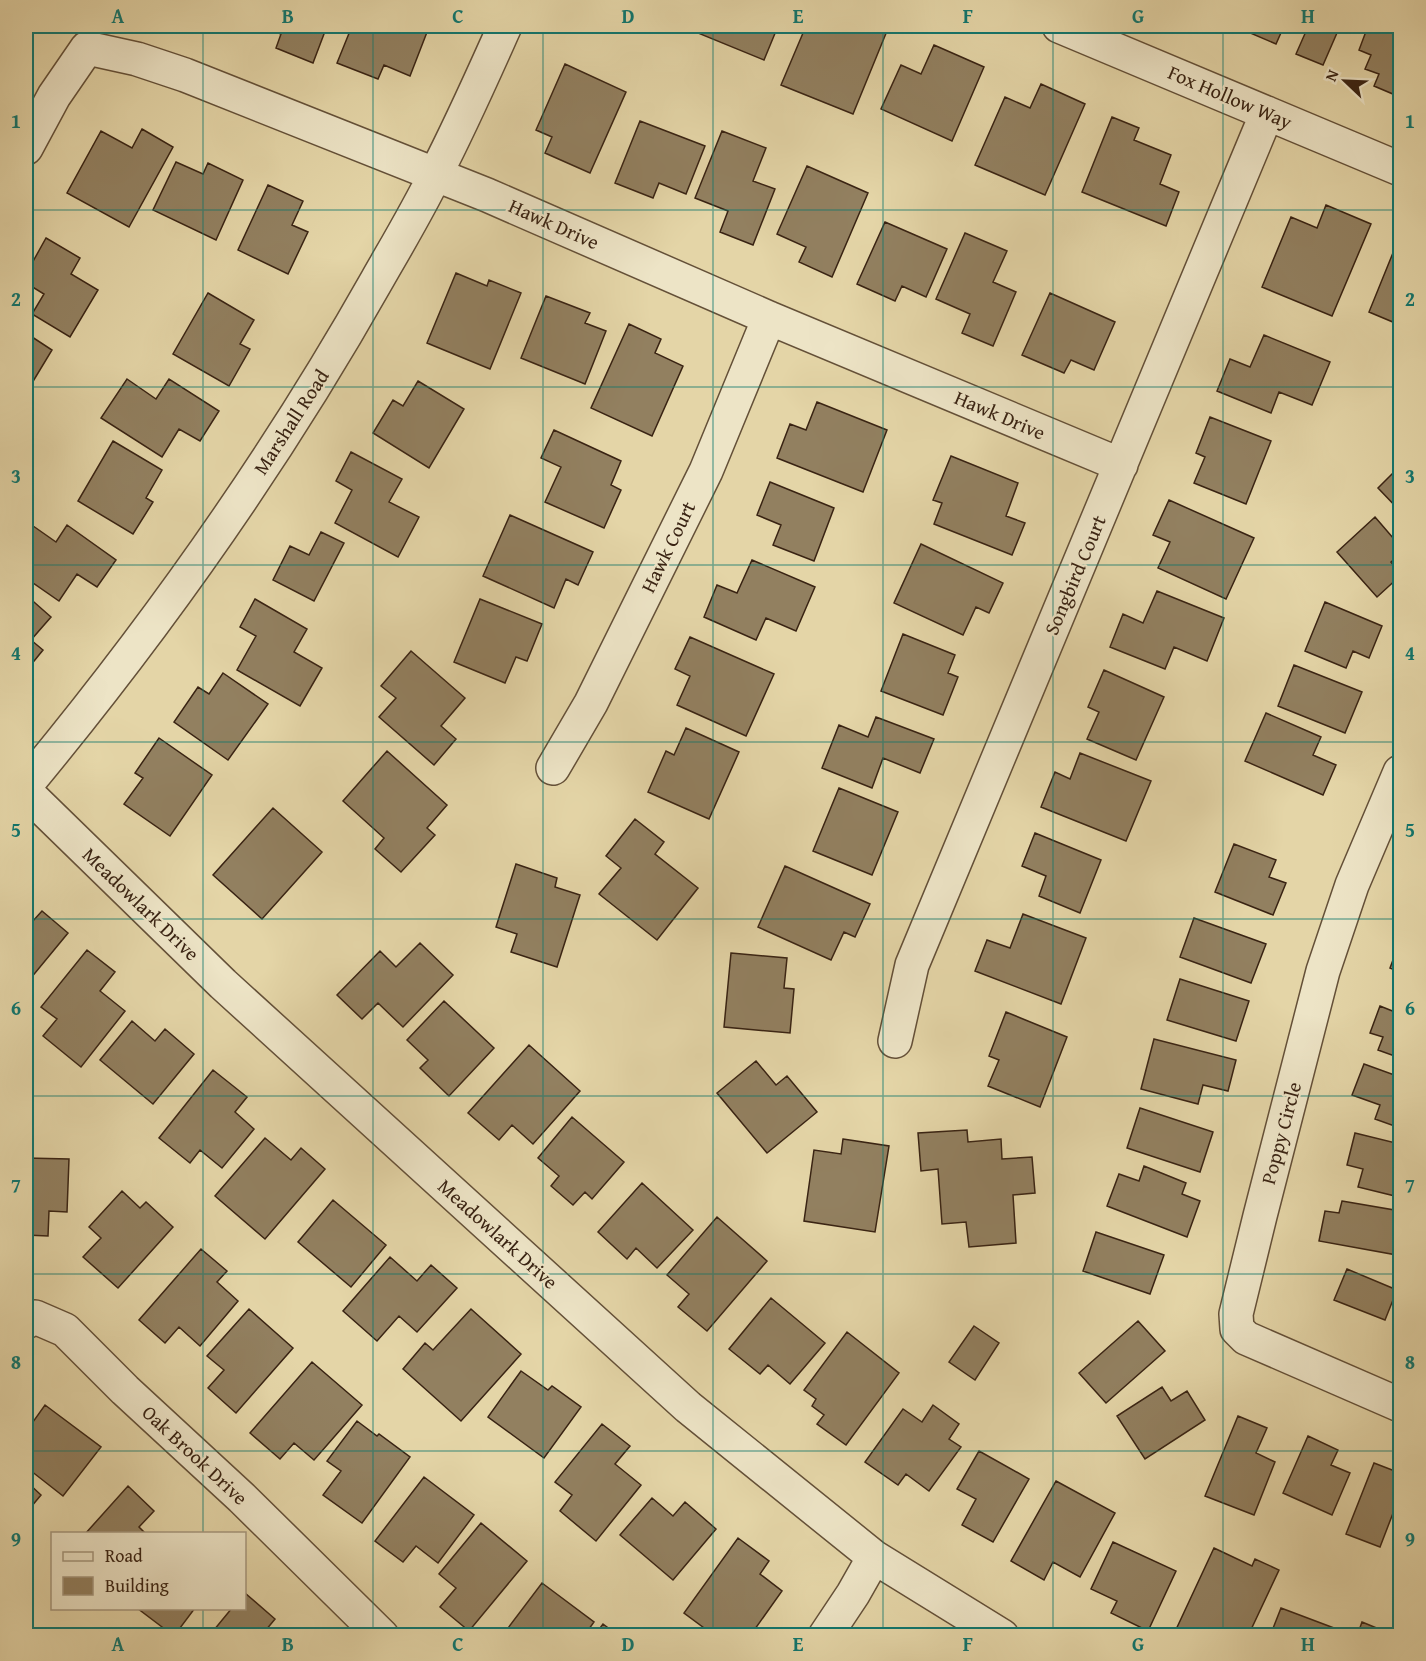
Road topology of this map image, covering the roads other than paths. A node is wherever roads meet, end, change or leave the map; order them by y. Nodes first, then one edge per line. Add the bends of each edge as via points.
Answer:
1 (505, 26) edge
2 (1059, 26) edge
3 (1267, 113) junction
4 (26, 148) edge
5 (1401, 169) edge
6 (435, 175) junction
7 (769, 318) junction
8 (1121, 465) junction
9 (553, 768) dead end
10 (1401, 772) edge
11 (26, 785) edge
12 (26, 792) edge
13 (895, 1041) dead end
14 (26, 1322) edge
15 (1401, 1405) edge
16 (874, 1557) junction
17 (382, 1635) edge
18 (825, 1635) edge
19 (1002, 1635) edge

1 - 6 street, Marshall Road
2 - 3 street, Fox Hollow Way
3 - 5 street, Fox Hollow Way
3 - 8 street, Songbird Court
4 - 6 street, Hawk Drive via 54,96 87,48 185,75
6 - 7 street, Hawk Drive
6 - 11 street, Marshall Road via 349,330 232,512 161,614
7 - 8 street, Hawk Drive
7 - 9 street, Hawk Court via 706,471 591,703
8 - 13 street, Songbird Court via 912,965
10 - 15 street, Poppy Circle via 1352,885 1323,971 1236,1314 1237,1329 1246,1338
12 - 16 street, Meadowlark Drive via 224,984 688,1407
14 - 17 street, Oak Brook Drive via 35,1317 65,1330
16 - 18 street
16 - 19 street, Meadowlark Drive

